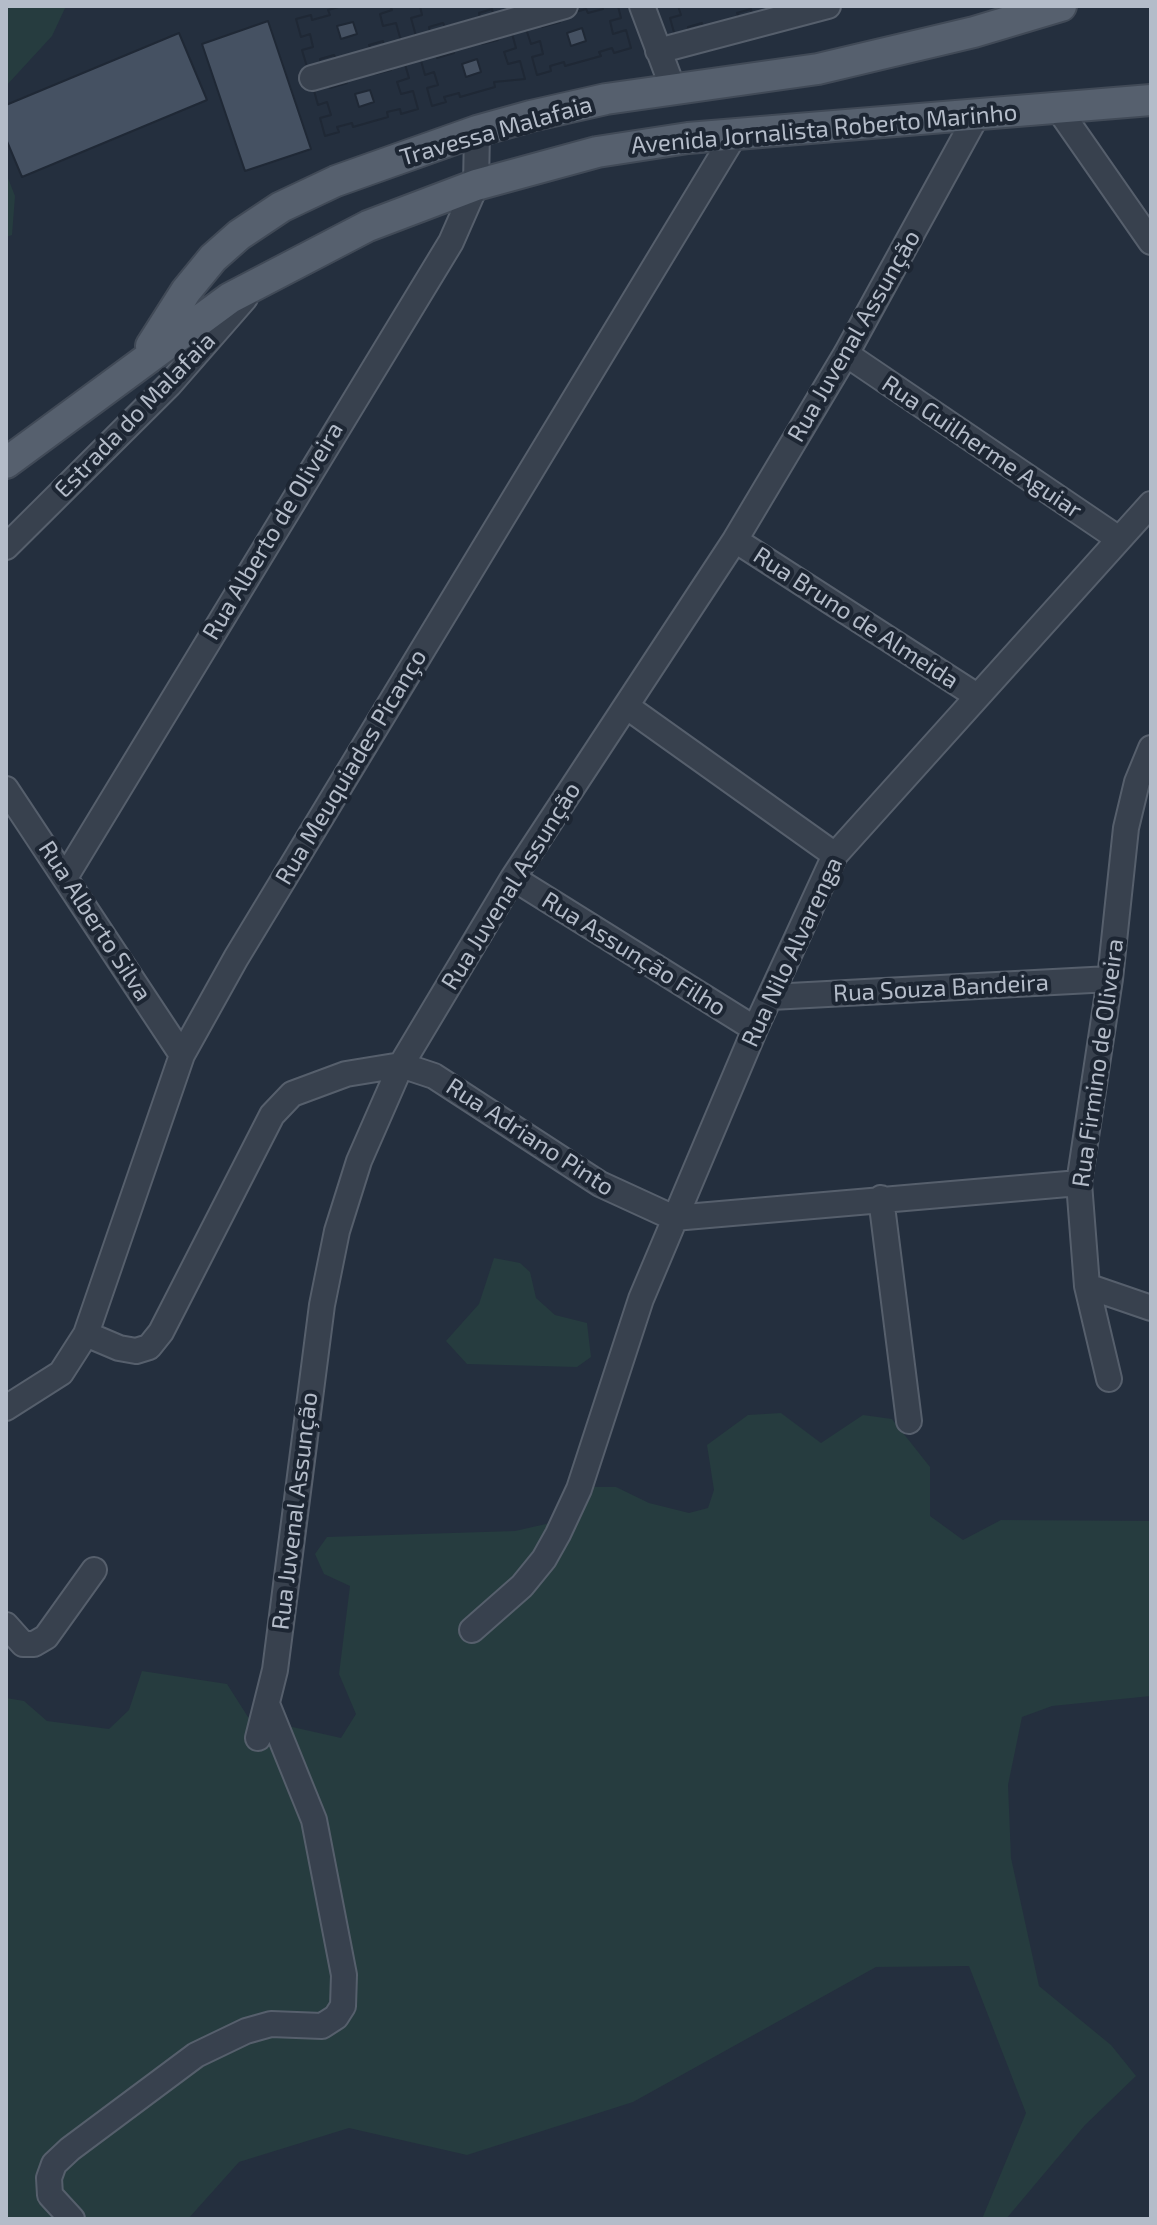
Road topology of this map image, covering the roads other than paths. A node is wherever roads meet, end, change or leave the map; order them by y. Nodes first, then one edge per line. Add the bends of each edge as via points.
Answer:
1 (565, 6) edge
2 (642, 6) edge
3 (828, 6) edge
4 (1061, 6) edge
5 (658, 51) junction
6 (312, 78) dead end
7 (674, 91) junction
8 (1151, 100) edge
9 (1057, 107) junction
10 (977, 115) junction
11 (477, 131) junction
12 (735, 134) junction
13 (476, 185) junction
14 (1151, 242) edge
15 (261, 279) junction
16 (846, 354) junction
17 (143, 359) junction
18 (6, 463) edge
19 (1151, 504) edge
20 (1119, 539) junction
21 (735, 540) junction
22 (6, 547) edge
23 (977, 696) junction
24 (626, 706) junction
25 (1151, 748) edge
26 (6, 789) edge
27 (835, 855) junction
28 (66, 876) junction
29 (513, 878) junction
30 (1110, 979) junction
31 (771, 997) junction
32 (755, 1029) junction
33 (182, 1055) junction
34 (401, 1065) junction
35 (1079, 1183) junction
36 (881, 1198) junction
37 (674, 1218) junction
38 (1087, 1286) junction
39 (1151, 1308) edge
40 (86, 1334) junction
41 (1109, 1379) dead end
42 (6, 1408) edge
43 (909, 1421) dead end
44 (94, 1570) dead end
45 (6, 1625) edge
46 (472, 1630) dead end
47 (267, 1704) junction
48 (258, 1738) dead end
49 (72, 2219) edge

1 - 6 street
2 - 5 street
3 - 5 street
4 - 7 main road, Travessa Malafaia via 858,60
5 - 7 street
7 - 11 main road, Travessa Malafaia via 606,99
8 - 9 main road, Avenida Jornalista Roberto Marinho
9 - 10 main road, Avenida Jornalista Roberto Marinho
9 - 14 street
10 - 12 main road, Avenida Jornalista Roberto Marinho
10 - 16 street, Rua Juvenal Assunção
11 - 13 street
11 - 17 main road, Travessa Malafaia via 336,181 281,207 239,235 186,291
12 - 13 main road, Avenida Jornalista Roberto Marinho via 597,152
12 - 33 street, Rua Meuquiades Picanço
13 - 15 main road, Avenida Jornalista Roberto Marinho via 368,226
13 - 28 street, Rua Alberto de Oliveira via 451,242
15 - 17 main road, Avenida Jornalista Roberto Marinho
15 - 22 street, Estrada do Malafaia via 169,385
16 - 20 street, Rua Guilherme Aguiar
16 - 21 street, Rua Juvenal Assunção
17 - 18 main road, Avenida Jornalista Roberto Marinho
19 - 20 street, Rua Nilo Alvarenga
20 - 23 street, Rua Nilo Alvarenga
21 - 23 street, Rua Bruno de Almeida
21 - 24 street, Rua Juvenal Assunção
23 - 27 street, Rua Nilo Alvarenga
24 - 27 street
24 - 29 street, Rua Juvenal Assunção
25 - 30 street, Rua Firmino de Oliveira via 1126,828
26 - 28 street, Rua Alberto Silva
27 - 31 street, Rua Nilo Alvarenga
28 - 33 street, Rua Alberto Silva
29 - 32 street, Rua Assunção Filho
29 - 34 street, Rua Juvenal Assunção
30 - 31 street, Rua Souza Bandeira
30 - 35 street, Rua Firmino de Oliveira
31 - 32 street, Rua Nilo Alvarenga
32 - 37 street, Rua Nilo Alvarenga
33 - 40 street, Rua Meuquiades Picanço
34 - 37 street, Rua Adriano Pinto via 465,1093 600,1184
34 - 40 street, Rua Adriano Pinto via 311,1084 272,1115 149,1347 119,1348
34 - 47 street, Rua Juvenal Assunção via 359,1161 337,1231 322,1305
35 - 36 street
35 - 38 street, Rua Firmino de Oliveira
36 - 37 street
36 - 43 street
37 - 46 street, Rua Nilo Alvarenga via 641,1299 579,1489 544,1559
38 - 39 street
38 - 41 street, Rua Firmino de Oliveira
40 - 42 street, Rua Meuquiades Picanço via 61,1373
44 - 45 street via 46,1637 23,1644
47 - 48 street, Rua Juvenal Assunção
47 - 49 street via 314,1820 344,1975 343,2006 322,2026 271,2024 196,2055 70,2149 54,2164 49,2178 50,2195

